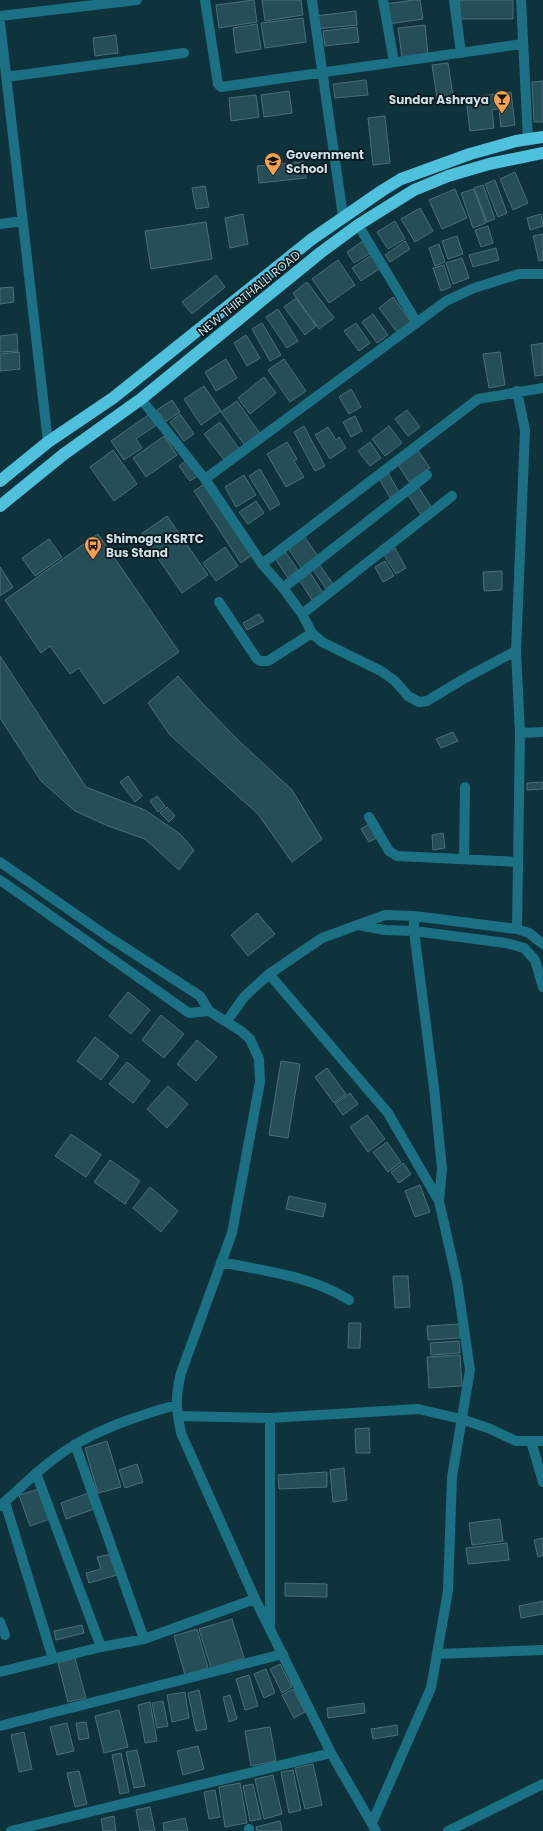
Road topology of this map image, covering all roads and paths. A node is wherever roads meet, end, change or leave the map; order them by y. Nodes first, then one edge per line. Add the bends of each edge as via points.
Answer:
1 (137, 0) edge
2 (205, 0) edge
3 (312, 0) edge
4 (383, 0) edge
5 (454, 0) edge
6 (521, 0) edge
7 (0, 16) edge
8 (0, 22) edge
9 (522, 44) junction
10 (184, 53) dead end
11 (461, 53) junction
12 (394, 62) junction
13 (322, 71) junction
14 (6, 77) junction
15 (543, 137) edge
16 (528, 139) junction
17 (543, 153) edge
18 (343, 216) junction
19 (23, 221) junction
20 (0, 224) edge
21 (358, 225) junction
22 (543, 274) edge
23 (417, 323) junction
24 (543, 388) edge
25 (517, 391) junction
26 (141, 399) junction
27 (48, 442) junction
28 (427, 475) dead end
29 (205, 479) junction
30 (0, 481) edge
31 (452, 496) dead end
32 (0, 506) edge
33 (262, 564) junction
34 (283, 588) junction
35 (219, 602) dead end
36 (302, 614) junction
37 (312, 633) junction
38 (516, 651) junction
39 (543, 732) edge
40 (520, 733) junction
41 (465, 787) dead end
42 (369, 817) dead end
43 (464, 859) junction
44 (0, 862) edge
45 (518, 862) junction
46 (0, 880) edge
47 (414, 916) junction
48 (358, 925) junction
49 (517, 929) junction
50 (414, 931) junction
51 (542, 942) edge
52 (524, 948) junction
53 (269, 974) junction
54 (543, 987) edge
55 (209, 1011) junction
56 (227, 1021) junction
57 (439, 1201) junction
58 (221, 1262) junction
59 (349, 1300) dead end
60 (176, 1406) junction
61 (178, 1416) junction
62 (270, 1418) junction
63 (461, 1419) junction
64 (531, 1441) junction
65 (543, 1441) edge
66 (75, 1444) junction
67 (36, 1474) junction
68 (543, 1482) edge
69 (3, 1504) edge
70 (255, 1599) junction
71 (0, 1622) edge
72 (270, 1628) junction
73 (4, 1635) dead end
74 (144, 1639) junction
75 (101, 1647) junction
76 (543, 1650) edge
77 (283, 1654) junction
78 (437, 1654) junction
79 (53, 1659) junction
80 (0, 1672) edge
81 (0, 1726) edge
82 (331, 1753) junction
83 (543, 1784) edge
84 (374, 1827) edge
85 (451, 1830) edge
86 (11, 1831) edge

1 - 7 street
2 - 13 street via 218,84 221,87
3 - 13 street
4 - 12 street
5 - 11 street
6 - 9 street
8 - 14 street
9 - 11 street
9 - 16 street
10 - 14 street
11 - 12 street
12 - 13 street
13 - 18 street
14 - 19 street
15 - 16 highway
16 - 18 highway via 470,154 401,179
17 - 21 highway, NEW THIRTHALLI ROAD via 489,164 448,176 414,190
18 - 27 highway via 113,398
19 - 20 street
19 - 27 street
21 - 23 street
21 - 26 highway, NEW THIRTHALLI ROAD
22 - 23 street via 519,274 474,288 446,301
23 - 29 street
24 - 25 street
25 - 33 street via 478,399
25 - 38 street via 525,430
26 - 29 street
26 - 32 highway, NEW THIRTHALLI ROAD via 64,454
27 - 30 highway
28 - 34 street
29 - 33 street
31 - 36 street
33 - 34 street
34 - 36 street
35 - 37 street via 257,659 261,661 268,661
36 - 37 street
37 - 38 street via 322,642 381,671 395,681 408,696 419,702
38 - 40 street
39 - 40 street
40 - 45 street
41 - 43 street
42 - 43 street via 389,851 396,856
43 - 45 street
44 - 55 street via 200,996
45 - 49 street
46 - 55 street via 189,1013
47 - 48 street via 385,915
47 - 49 street
47 - 50 street
48 - 50 street via 385,930
48 - 53 street via 322,938
49 - 51 street
50 - 52 street via 506,943
50 - 57 street via 442,1169
51 - 52 street
52 - 54 street via 535,960
53 - 56 street via 244,997
53 - 57 street via 388,1113
55 - 56 street
56 - 58 street via 250,1039 259,1059 260,1082 232,1234
57 - 63 street via 457,1281 470,1370
58 - 59 street via 304,1279 335,1291
58 - 60 street via 182,1373 176,1393
60 - 61 street
60 - 66 street via 116,1424
61 - 62 street
61 - 70 street via 181,1433
62 - 63 street via 418,1409
62 - 72 street
63 - 64 street via 516,1441
63 - 78 street via 452,1477 448,1591
64 - 65 street
64 - 68 street
66 - 67 street
66 - 74 street
67 - 69 street
67 - 75 street
69 - 79 street
70 - 72 street
70 - 74 street
71 - 73 street
72 - 77 street
74 - 75 street
75 - 79 street
76 - 78 street
77 - 81 street
77 - 82 street
78 - 84 street via 432,1688
79 - 80 street
82 - 84 street
82 - 86 street
83 - 85 street

